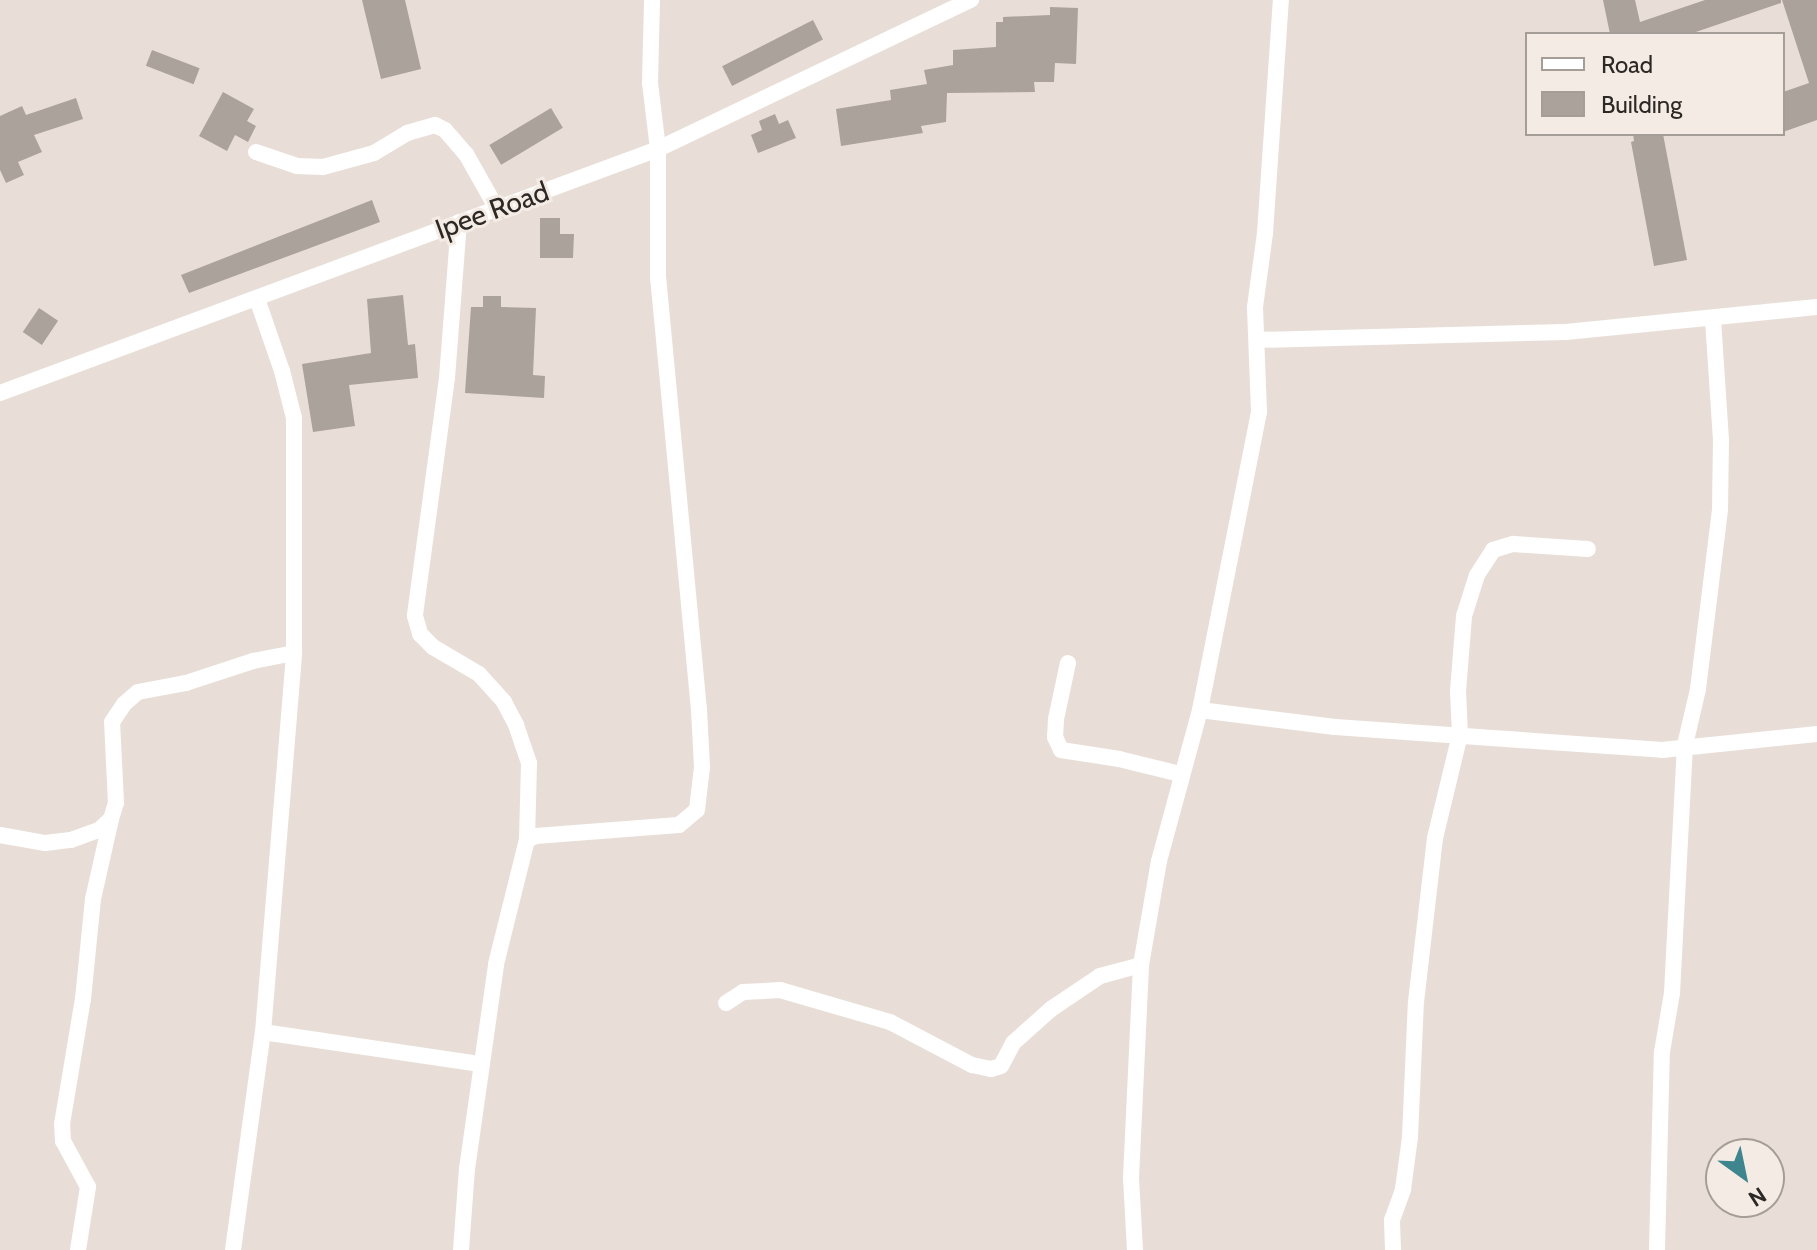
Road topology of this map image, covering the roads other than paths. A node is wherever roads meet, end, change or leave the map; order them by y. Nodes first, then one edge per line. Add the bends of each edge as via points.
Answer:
1 (652, 0) edge
2 (971, 0) edge
3 (1281, 0) edge
4 (952, 4) edge
5 (658, 149) junction
6 (256, 152) dead end
7 (497, 209) junction
8 (459, 222) junction
9 (257, 299) junction
10 (1817, 307) edge
11 (1713, 318) junction
12 (1257, 340) junction
13 (0, 393) edge
14 (1588, 549) dead end
15 (294, 653) junction
16 (1068, 663) dead end
17 (1200, 710) junction
18 (1817, 734) edge
19 (1460, 735) junction
20 (1685, 745) junction
21 (1180, 774) junction
22 (111, 819) junction
23 (0, 835) edge
24 (527, 840) junction
25 (1141, 965) junction
26 (726, 1003) dead end
27 (263, 1032) junction
28 (481, 1064) junction
29 (78, 1250) edge
30 (233, 1250) edge
31 (461, 1250) edge
32 (1135, 1250) edge
33 (1393, 1250) edge
34 (1657, 1250) edge

1 - 5 street via 650,83
2 - 4 street, Ipee Road
3 - 12 street via 1255,307
4 - 5 street, Ipee Road
5 - 7 street, Ipee Road
5 - 24 street via 658,279 701,739 697,810 679,825
6 - 7 street via 297,166 323,167 374,153 407,133 435,125 466,154
7 - 8 street, Ipee Road
8 - 9 street, Ipee Road
8 - 24 street via 447,378 415,616 420,634 479,674 516,725 529,763
9 - 13 street, Ipee Road
9 - 15 street via 294,418
10 - 11 street
11 - 12 street via 1566,332
11 - 20 street via 1720,509 1698,689
12 - 17 street via 1259,412
14 - 19 street via 1513,544 1493,550 1477,575 1464,616
15 - 22 street via 138,692 124,704 112,722 116,803
15 - 27 street
16 - 21 street via 1055,728 1061,750
17 - 19 street via 1335,727
17 - 21 street
18 - 20 street
19 - 20 street via 1662,750
19 - 33 street via 1435,838 1416,1002 1410,1137 1403,1189 1392,1220
20 - 34 street via 1672,993 1662,1052
21 - 25 street
22 - 23 street via 99,830 71,840 45,843
22 - 29 street via 93,899 62,1124 63,1141 88,1187
24 - 28 street via 496,964
25 - 26 street via 1100,976 1051,1009 1013,1043 1001,1066 991,1069 972,1065 890,1022 780,990 743,992
25 - 32 street via 1131,1178
27 - 28 street
27 - 30 street
28 - 31 street

